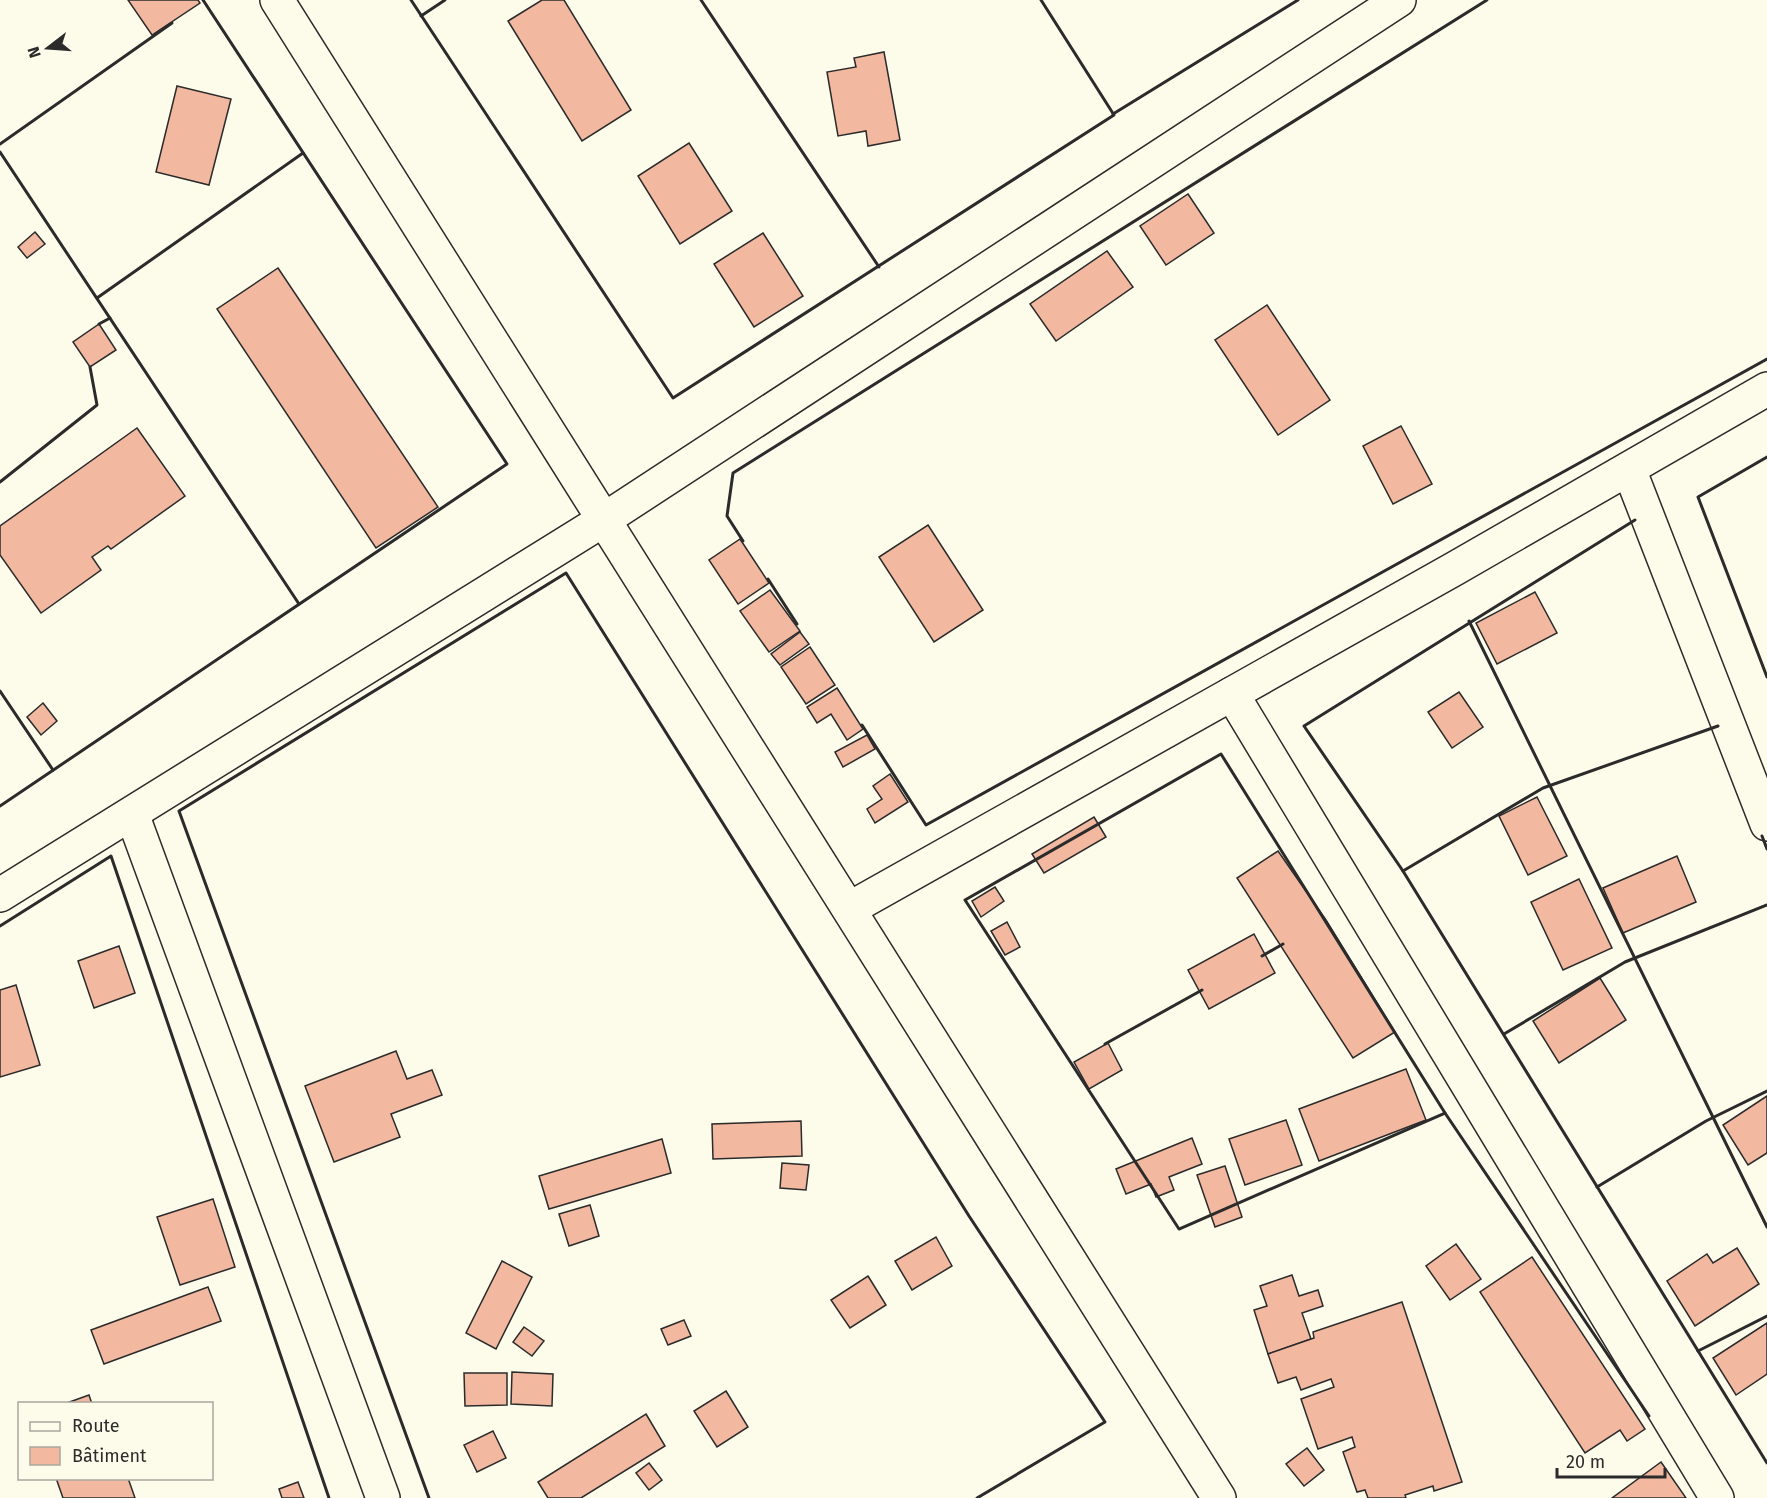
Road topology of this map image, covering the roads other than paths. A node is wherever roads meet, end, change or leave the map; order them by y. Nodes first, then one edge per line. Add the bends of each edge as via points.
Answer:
1 (276, 0) edge
2 (1399, 0) edge
3 (1767, 389) edge
4 (1629, 469) junction
5 (605, 519) junction
6 (1232, 694) junction
7 (132, 814) junction
8 (1767, 824) edge
9 (0, 895) edge
10 (849, 909) junction
11 (383, 1498) edge
12 (1219, 1498) edge
13 (1717, 1498) edge

1 - 5 street
2 - 5 street
3 - 4 street
4 - 6 street
4 - 8 street
5 - 7 street
5 - 10 street
6 - 10 street
6 - 13 street
7 - 9 street
7 - 11 street
10 - 12 street

